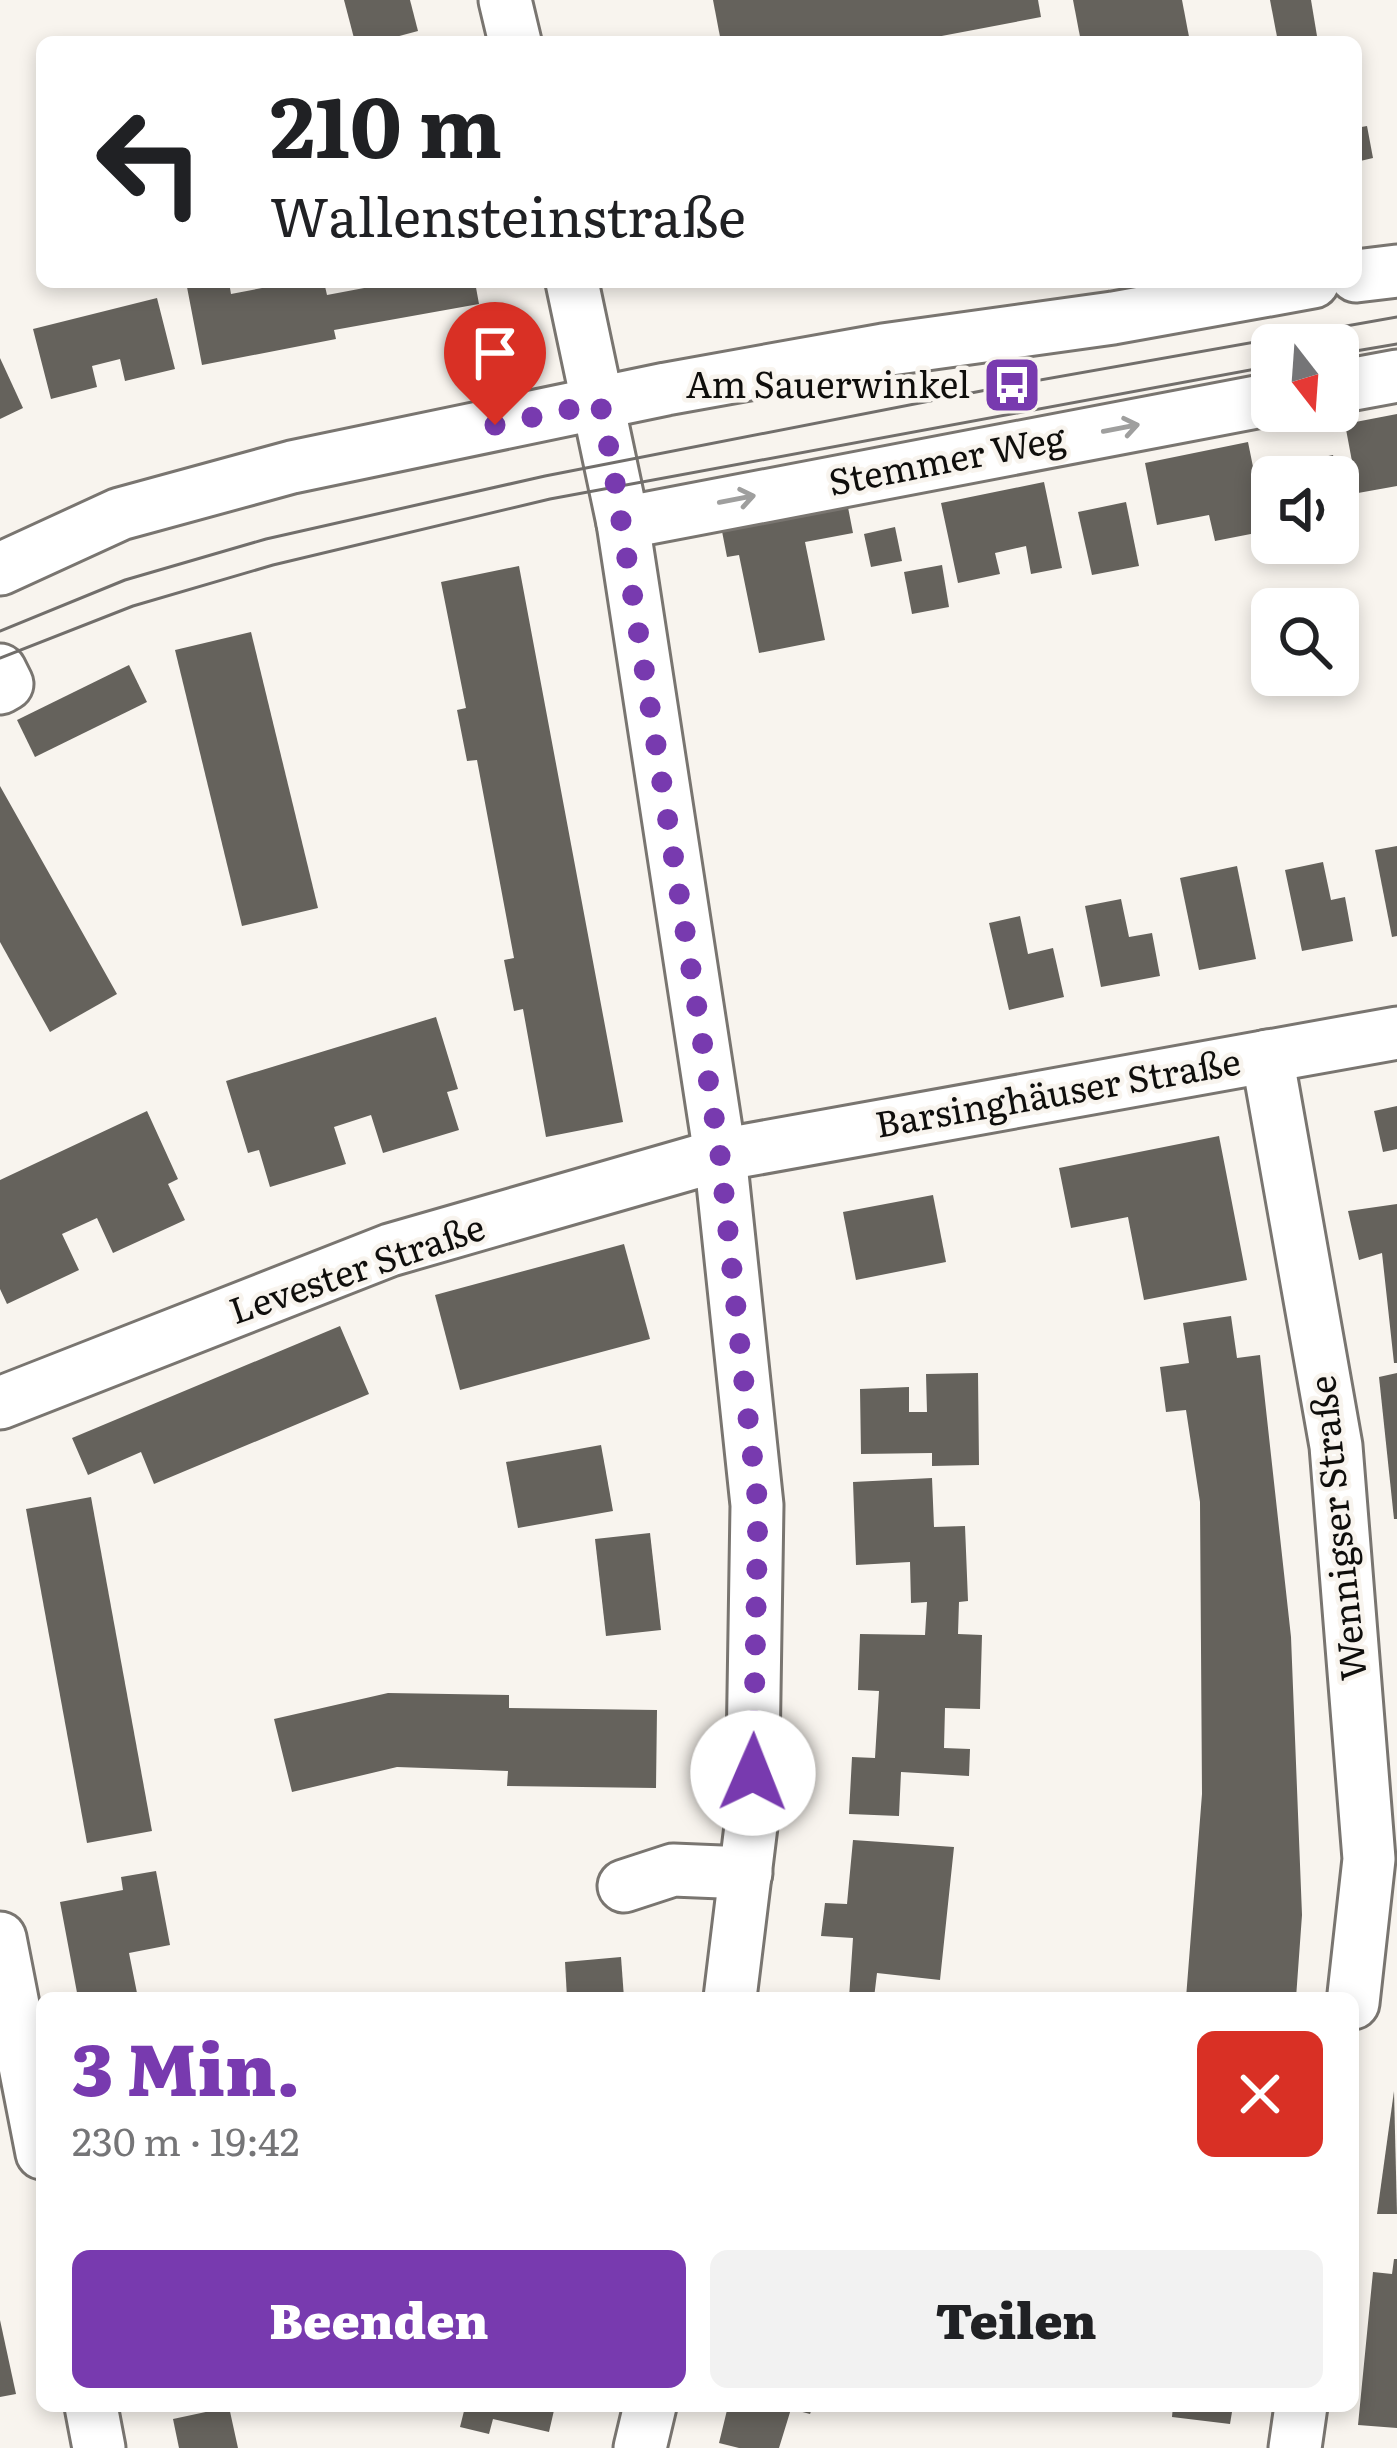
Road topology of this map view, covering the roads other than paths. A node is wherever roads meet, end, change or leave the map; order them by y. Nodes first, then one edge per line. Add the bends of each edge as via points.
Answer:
1 (505, 0) edge
2 (514, 36) edge
3 (1397, 271) edge
4 (1362, 275) edge
5 (573, 288) edge
6 (1280, 288) edge
7 (1397, 376) edge
8 (1359, 383) edge
9 (600, 403) junction
10 (1251, 404) edge
11 (623, 523) junction
12 (0, 569) edge
13 (0, 670) edge
14 (0, 688) edge
15 (1397, 1033) edge
16 (1267, 1056) junction
17 (720, 1155) junction
18 (0, 1403) edge
19 (746, 1873) junction
20 (624, 1886) dead end
21 (0, 1938) edge
22 (731, 1992) edge
23 (1354, 1992) edge
24 (36, 2122) edge
25 (92, 2412) edge
26 (649, 2412) edge
27 (1300, 2412) edge
28 (99, 2448) edge
29 (640, 2448) edge
30 (1294, 2448) edge

1 - 2 street
3 - 4 street
5 - 9 street
6 - 9 street
7 - 8 street
9 - 11 street
9 - 12 street via 180,494
11 -> 10 street, Stemmer Weg
11 - 17 street
13 - 14 street via 7,684
15 - 16 street, Barsinghäuser Straße
16 - 17 street, Barsinghäuser Straße
16 - 23 street, Wennigser Straße via 1336,1446 1369,1859
17 - 18 street, Levester Straße via 390,1250
17 - 19 street via 758,1505
19 - 20 street via 673,1870
19 - 22 street
21 - 24 street
25 - 28 street
26 - 29 street
27 - 30 street

